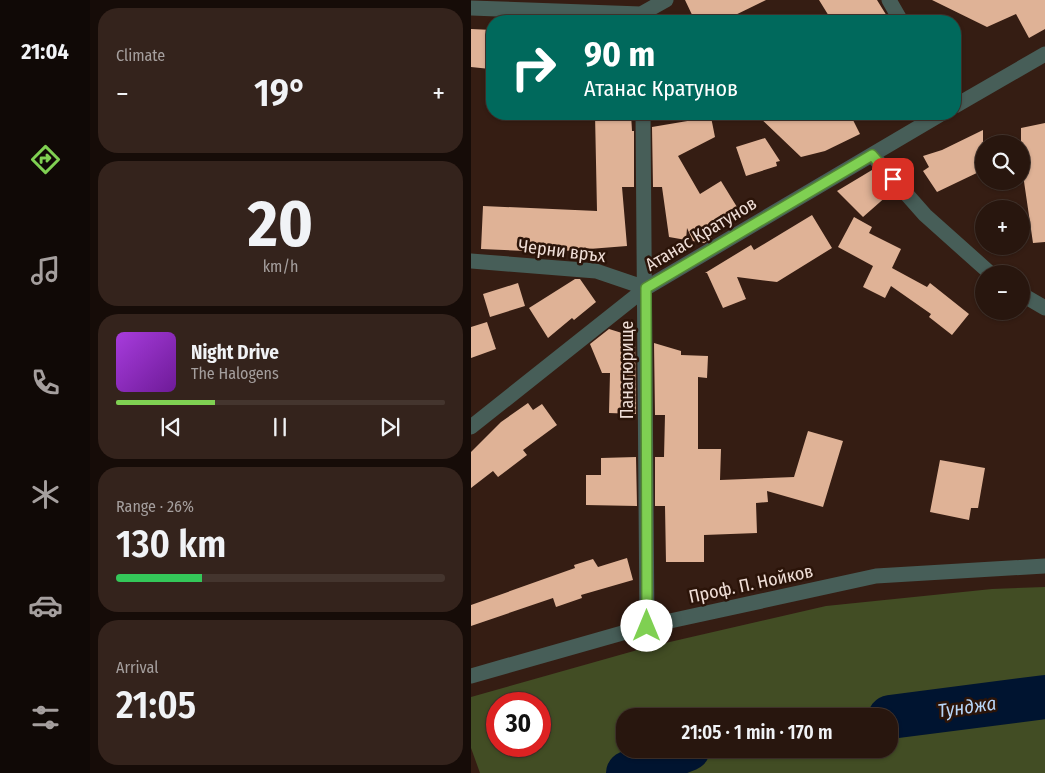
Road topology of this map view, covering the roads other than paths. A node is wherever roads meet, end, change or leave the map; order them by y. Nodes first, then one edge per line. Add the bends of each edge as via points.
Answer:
1 (666, 0) edge
2 (889, 0) edge
3 (510, 5) edge
4 (471, 8) edge
5 (611, 15) edge
6 (645, 15) edge
7 (898, 15) edge
8 (1045, 54) edge
9 (961, 103) edge
10 (643, 120) edge
11 (931, 120) edge
12 (872, 155) junction
13 (471, 261) edge
14 (981, 265) edge
15 (646, 288) junction
16 (1030, 299) edge
17 (1045, 308) edge
18 (471, 427) edge
19 (1045, 566) edge
20 (647, 626) junction
21 (471, 676) edge

1 - 6 street
2 - 7 street
3 - 4 street
3 - 5 street
8 - 9 street
10 - 15 street, Панагюрище
11 - 12 street, Атанас Кратунов
12 - 14 street via 925,215
12 - 15 street, Атанас Кратунов
13 - 15 street, Черни връх via 596,271
15 - 18 street, Атанас Кратунов
15 - 20 street, Панагюрище
16 - 17 street
19 - 20 street, Проф. П. Нойков via 876,576
20 - 21 street, Проф. П. Нойков

